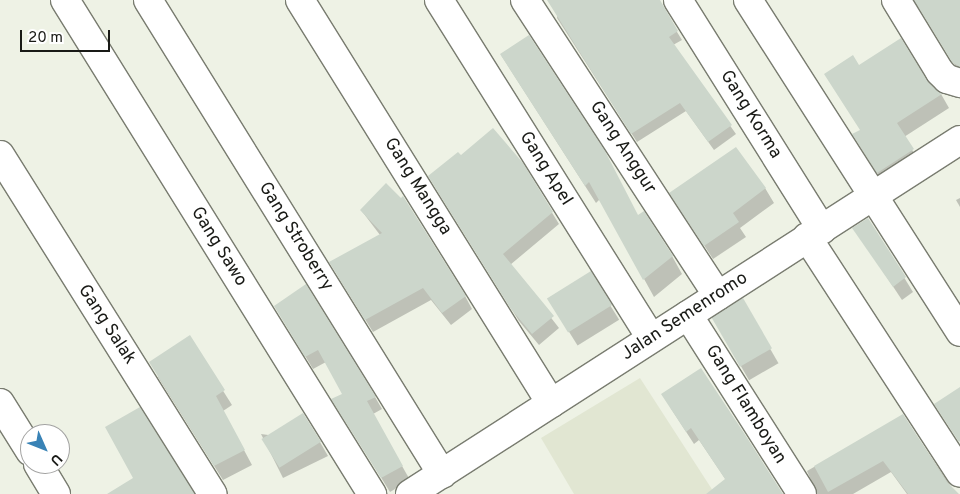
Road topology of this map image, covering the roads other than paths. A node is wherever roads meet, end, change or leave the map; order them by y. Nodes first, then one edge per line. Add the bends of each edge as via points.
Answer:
1 (65, 0) edge
2 (148, 0) edge
3 (300, 0) edge
4 (439, 0) edge
5 (525, 0) edge
6 (678, 0) edge
7 (748, 0) edge
8 (896, 0) edge
9 (960, 83) edge
10 (960, 140) edge
11 (0, 155) edge
12 (872, 195) junction
13 (815, 233) junction
14 (718, 296) junction
15 (688, 315) junction
16 (960, 332) edge
17 (651, 338) junction
18 (0, 403) edge
19 (551, 403) junction
20 (20, 435) edge
21 (960, 473) edge
22 (44, 474) edge
23 (442, 474) junction
24 (56, 494) edge
25 (213, 494) edge
26 (372, 494) edge
27 (410, 494) edge
28 (802, 494) edge

1 - 26 street, Gang Sawo
2 - 23 street, Gang Stroberry
3 - 19 street, Gang Mangga
4 - 17 street, Gang Apel
5 - 14 street, Gang Anggur
6 - 13 street, Gang Korma
7 - 12 street
8 - 9 street via 940,72 947,79
10 - 12 street, Jalan Semenromo
11 - 25 street, Gang Salak
12 - 13 street, Jalan Semenromo
12 - 16 street
13 - 14 street, Jalan Semenromo
13 - 21 street, Gang Korma
14 - 15 street, Jalan Semenromo
15 - 17 street, Jalan Semenromo
15 - 28 street, Gang Flamboyan
17 - 19 street, Jalan Semenromo
18 - 20 street
19 - 23 street, Jalan Semenromo
22 - 24 street
23 - 27 street, Jalan Semenromo

